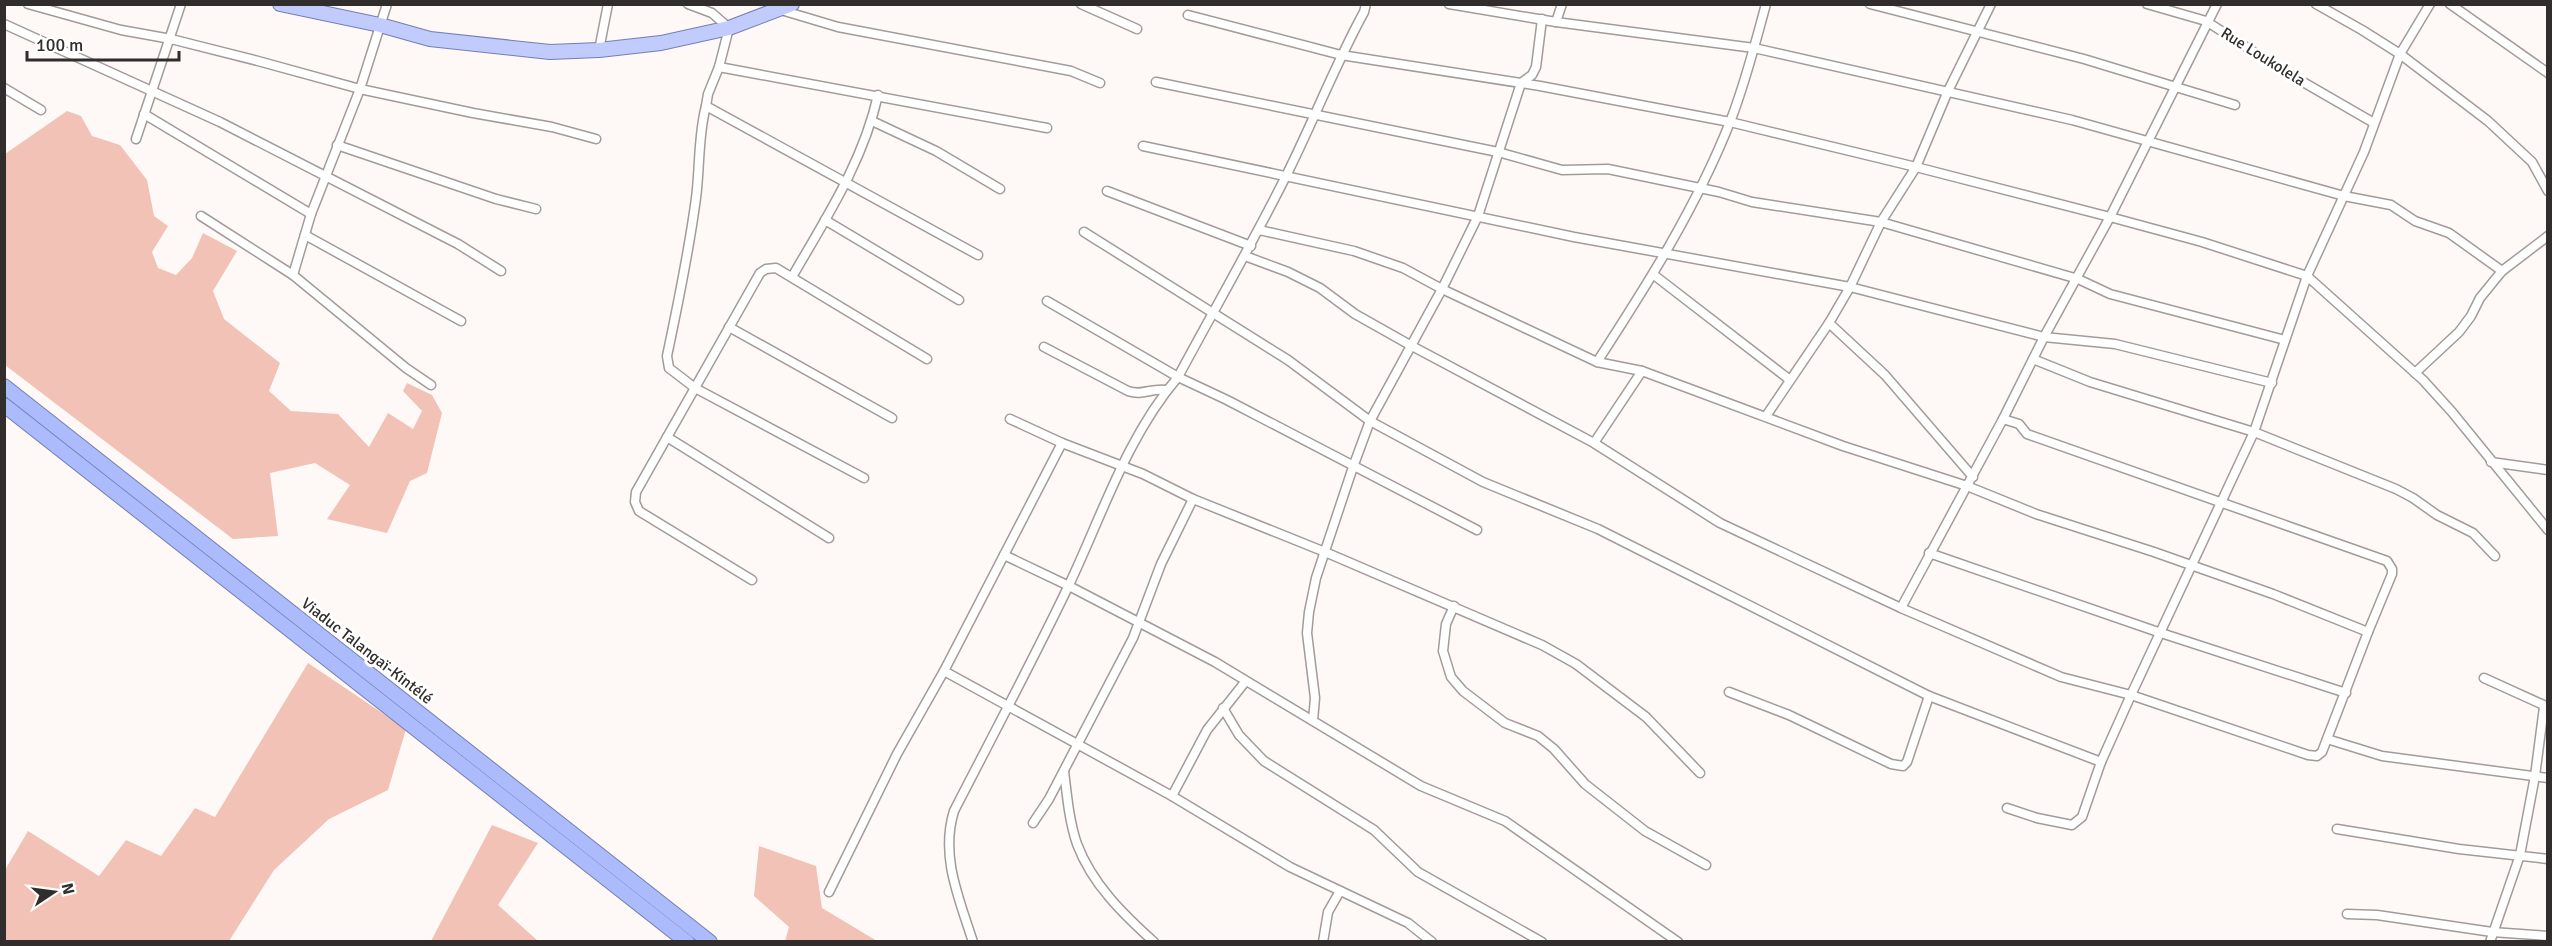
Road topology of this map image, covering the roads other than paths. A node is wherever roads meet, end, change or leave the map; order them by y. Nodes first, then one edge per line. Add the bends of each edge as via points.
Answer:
1 (28, 4) edge
2 (181, 4) edge
3 (280, 4) edge
4 (387, 4) edge
5 (608, 4) edge
6 (688, 4) edge
7 (1081, 4) edge
8 (1366, 4) edge
9 (1449, 4) edge
10 (1562, 4) edge
11 (1766, 4) edge
12 (1870, 4) edge
13 (1991, 4) edge
14 (2147, 4) edge
15 (2217, 4) edge
16 (2316, 4) edge
17 (2430, 4) edge
18 (2450, 4) edge
19 (787, 7) edge
20 (1188, 15) dead end
21 (1542, 19) junction
22 (2206, 21) junction
23 (1556, 22) junction
24 (4, 24) edge
25 (380, 25) junction
26 (729, 28) junction
27 (1137, 29) dead end
28 (1978, 30) junction
29 (171, 39) junction
30 (1754, 48) junction
31 (599, 50) junction
32 (2400, 54) junction
33 (1341, 55) junction
34 (719, 67) junction
35 (2547, 73) edge
36 (1156, 82) dead end
37 (1101, 83) dead end
38 (1521, 83) junction
39 (2176, 85) junction
40 (4, 88) edge
41 (360, 89) junction
42 (1948, 91) junction
43 (151, 92) junction
44 (878, 95) junction
45 (2235, 105) dead end
46 (706, 106) junction
47 (41, 110) dead end
48 (144, 114) junction
49 (1313, 114) junction
50 (872, 121) junction
51 (1730, 122) junction
52 (2374, 123) junction
53 (1047, 128) dead end
54 (136, 139) dead end
55 (596, 139) dead end
56 (2148, 143) junction
57 (337, 145) junction
58 (1143, 146) dead end
59 (1498, 152) junction
60 (1916, 167) junction
61 (1286, 176) junction
62 (326, 177) junction
63 (847, 182) junction
64 (1701, 187) junction
65 (1000, 189) dead end
66 (1107, 191) dead end
67 (2547, 191) edge
68 (2344, 196) junction
69 (536, 209) dead end
70 (312, 214) junction
71 (201, 216) dead end
72 (1478, 216) junction
73 (2110, 217) junction
74 (825, 220) junction
75 (1881, 222) junction
76 (1259, 230) junction
77 (1084, 232) dead end
78 (305, 235) junction
79 (2547, 236) edge
80 (1251, 246) junction
81 (1667, 252) junction
82 (978, 255) dead end
83 (1245, 256) junction
84 (501, 271) dead end
85 (2502, 271) junction
86 (293, 275) junction
87 (1653, 275) junction
88 (2307, 276) junction
89 (792, 277) junction
90 (2078, 279) junction
91 (1850, 287) junction
92 (1442, 289) junction
93 (959, 300) dead end
94 (1047, 301) dead end
95 (1212, 313) junction
96 (461, 321) dead end
97 (1829, 323) junction
98 (729, 327) junction
99 (2044, 337) junction
100 (2285, 340) junction
101 (1410, 345) junction
102 (1044, 347) dead end
103 (927, 359) dead end
104 (2033, 359) junction
105 (1597, 362) junction
106 (1642, 371) junction
107 (2415, 373) junction
108 (1178, 377) junction
109 (1790, 380) junction
110 (2272, 383) junction
111 (431, 385) dead end
112 (4, 386) edge
113 (696, 388) junction
114 (1166, 390) junction
115 (4, 405) edge
116 (1766, 416) junction
117 (892, 418) dead end
118 (1010, 419) dead end
119 (2003, 419) junction
120 (1370, 421) junction
121 (2254, 432) junction
122 (667, 438) junction
123 (1062, 443) junction
124 (1594, 443) junction
125 (2490, 462) junction
126 (1353, 466) junction
127 (1121, 467) junction
128 (2547, 470) edge
129 (1973, 477) junction
130 (864, 478) dead end
131 (1967, 486) junction
132 (1193, 499) junction
133 (2222, 501) junction
134 (1477, 530) dead end
135 (2547, 530) edge
136 (829, 538) dead end
137 (1325, 552) junction
138 (1929, 553) junction
139 (1004, 555) junction
140 (2495, 556) dead end
141 (2193, 566) junction
142 (752, 580) dead end
143 (1069, 586) junction
144 (1454, 606) junction
145 (1901, 608) junction
146 (1138, 624) junction
147 (2368, 632) junction
148 (2161, 633) junction
149 (944, 671) junction
150 (2484, 678) dead end
151 (1245, 682) junction
152 (1729, 692) dead end
153 (2346, 693) junction
154 (2131, 695) junction
155 (1929, 696) junction
156 (1008, 706) junction
157 (2546, 707) edge
158 (1222, 708) junction
159 (1313, 720) junction
160 (2327, 739) junction
161 (1078, 744) junction
162 (2101, 762) junction
163 (1064, 770) junction
164 (1700, 773) dead end
165 (2535, 776) junction
166 (2547, 777) edge
167 (1172, 796) junction
168 (2007, 808) dead end
169 (1033, 823) dead end
170 (2337, 829) dead end
171 (2520, 855) junction
172 (2547, 858) edge
173 (1706, 865) dead end
174 (1340, 891) junction
175 (829, 892) dead end
176 (2348, 914) dead end
177 (2492, 932) junction
178 (2547, 936) edge
179 (687, 942) edge
180 (710, 942) edge
181 (973, 942) edge
182 (1154, 942) edge
183 (1323, 942) edge
184 (1432, 942) edge
185 (1542, 942) edge
186 (1678, 942) edge
187 (2490, 942) edge

1 - 29 street
2 - 29 street
3 - 25 main road
4 - 25 street
5 - 31 street
6 - 26 street via 712,13
7 - 27 street
8 - 33 street
9 - 21 street
10 - 23 street
11 - 30 street
12 - 28 street
13 - 28 street
14 - 22 street, Rue Loukolela
15 - 22 street
16 - 32 street
17 - 32 street
18 - 35 street
19 - 26 main road
19 - 37 street via 838,27 1071,71
20 - 33 street
21 - 23 street
21 - 38 street via 1536,67
22 - 39 street
22 - 52 street, Rue Loukolela
23 - 30 street
24 - 43 street
25 - 31 main road via 430,39 487,46 550,52
25 - 41 street
26 - 31 main road via 661,43
26 - 34 street
28 - 39 street
28 - 42 street
29 - 41 street
29 - 43 street
30 - 42 street
30 - 51 street
32 - 52 street
32 - 67 street via 2517,146 2532,162
33 - 38 street
33 - 49 street
34 - 44 street
34 - 46 street
36 - 49 street
38 - 51 street
38 - 59 street
39 - 45 street
39 - 56 street
40 - 47 street
41 - 55 street
41 - 57 street
42 - 56 street via 2072,120
42 - 60 street
43 - 48 street
43 - 62 street via 220,122
44 - 50 street
44 - 53 street
46 - 63 street
46 - 113 street via 688,258 667,356 669,368
48 - 54 street
48 - 70 street
49 - 59 street
49 - 61 street
50 - 63 street
50 - 65 street via 936,151
51 - 60 street
51 - 64 street
52 - 68 street
56 - 68 street
56 - 73 street
57 - 62 street
57 - 69 street
58 - 61 street
59 - 64 street via 1562,170 1597,167
59 - 72 street
60 - 73 street
60 - 75 street
61 - 72 street
61 - 76 street
62 - 70 street
62 - 84 street via 458,244
63 - 74 street
63 - 82 street
64 - 75 street via 1752,202
64 - 81 street
66 - 80 street
68 - 85 street via 2391,205 2415,221 2449,233
68 - 88 street
70 - 78 street
71 - 86 street
72 - 81 street
72 - 92 street
73 - 88 street
73 - 90 street
74 - 89 street
74 - 93 street
75 - 90 street
75 - 91 street
76 - 80 street
76 - 92 street via 1353,251 1403,268
77 - 95 street
78 - 86 street
78 - 96 street
79 - 85 street
80 - 83 street
81 - 87 street
81 - 91 street
83 - 95 street
83 - 101 street via 1320,288 1355,314
85 - 107 street via 2459,332
86 - 111 street
87 - 105 street
87 - 109 street
88 - 100 street
88 - 107 street
89 - 98 street via 776,268 766,268
89 - 103 street
90 - 99 street
90 - 100 street via 2110,294
91 - 97 street
91 - 99 street
92 - 101 street
92 - 105 street
94 - 108 street
95 - 108 street
95 - 120 street via 1288,360
97 - 109 street
97 - 129 street via 1885,375
98 - 113 street
98 - 117 street
99 - 104 street
99 - 110 street via 2115,344
100 - 110 street
101 - 120 street
101 - 124 street
102 - 114 street via 1138,395 1154,388
104 - 119 street
104 - 121 street via 2090,382
105 - 106 street
106 - 116 street
106 - 124 street
107 - 125 street via 2452,412
108 - 114 street
108 - 126 street
109 - 116 street
110 - 121 street
112 - 180 highway, Viaduc Talangaï-Kintélé
113 - 122 street
113 - 130 street
114 - 127 street
115 - 179 highway, Viaduc Talangaï-Kintélé
116 - 131 street via 1843,446
118 - 123 street
119 - 129 street
119 - 133 street via 2019,424 2027,434
120 - 126 street
120 - 155 street via 1482,483 1598,529
121 - 133 street
121 - 140 street via 2396,489 2473,533
122 - 136 street
122 - 142 street via 636,492 639,511
123 - 127 street
123 - 139 street
124 - 145 street via 1720,523
125 - 128 street
125 - 135 street
126 - 134 street
126 - 137 street
127 - 132 street
127 - 143 street
129 - 131 street
131 - 138 street
131 - 141 street via 2036,514
132 - 137 street
132 - 146 street via 1161,564
133 - 141 street
133 - 147 street via 2387,561 2392,574
137 - 144 street
137 - 159 street via 1312,595 1307,633 1315,698
138 - 145 street
138 - 148 street
139 - 143 street
139 - 149 street
141 - 147 street
141 - 148 street
143 - 146 street
143 - 156 street
144 - 164 street via 1576,664 1646,717
144 - 173 street via 1446,624 1443,651 1451,677 1463,691 1505,723 1538,736 1585,784 1645,831
145 - 154 street via 2061,677
146 - 151 street via 1215,662
146 - 161 street
147 - 153 street
148 - 153 street
148 - 154 street
149 - 156 street
149 - 175 street via 897,754
150 - 157 street
151 - 158 street
151 - 159 street
152 - 155 street via 1903,766
153 - 160 street
154 - 160 street via 2313,756 2322,752
154 - 162 street
155 - 162 street
156 - 161 street
156 - 181 street via 954,811 949,829 950,863
157 - 165 street
158 - 167 street
158 - 185 street via 1239,735 1264,761 1367,825 1418,872
159 - 186 street via 1421,786 1505,821
160 - 165 street via 2382,756
161 - 163 street
161 - 167 street
162 - 168 street via 2082,817 2072,825
163 - 169 street
163 - 182 street via 1070,818 1089,869 1104,892
165 - 166 street
165 - 171 street
167 - 174 street via 1290,867
170 - 171 street
171 - 172 street
171 - 177 street
174 - 183 street via 1329,912
174 - 184 street via 1408,923
176 - 177 street
177 - 178 street
177 - 187 street

